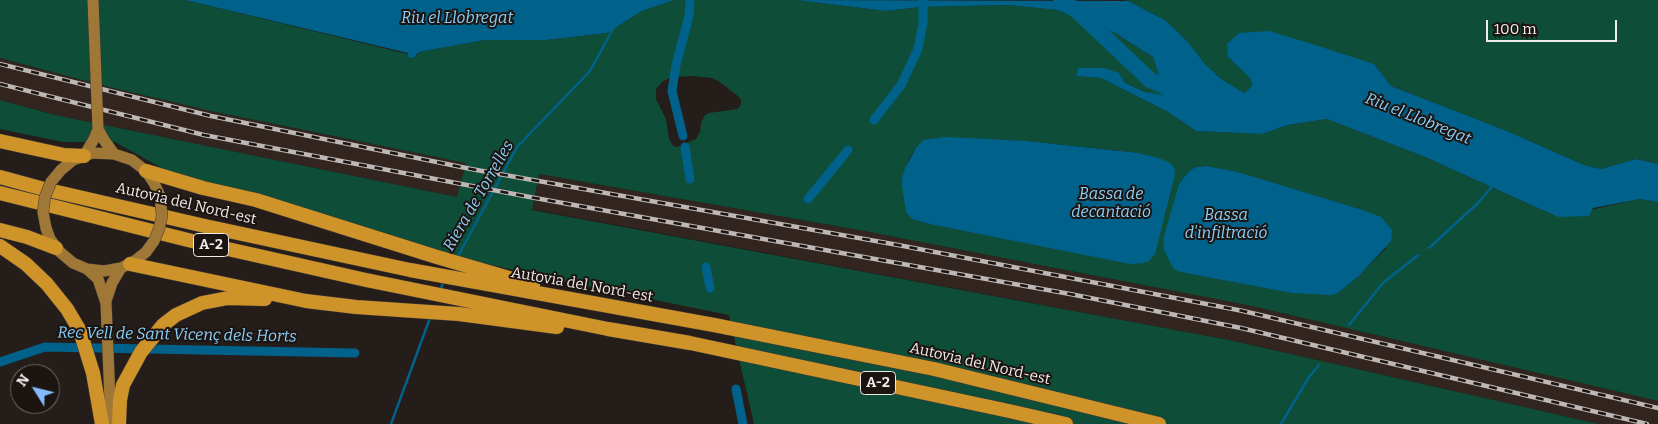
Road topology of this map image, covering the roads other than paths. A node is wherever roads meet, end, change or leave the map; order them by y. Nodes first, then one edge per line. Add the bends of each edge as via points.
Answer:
1 (93, 0) edge
2 (98, 128) junction
3 (0, 141) edge
4 (114, 154) junction
5 (84, 156) junction
6 (146, 171) junction
7 (0, 177) edge
8 (0, 194) edge
9 (0, 230) edge
10 (0, 246) edge
11 (56, 248) junction
12 (126, 266) junction
13 (87, 269) junction
14 (475, 276) junction
15 (306, 301) junction
16 (106, 303) junction
17 (608, 328) junction
18 (102, 424) edge
19 (111, 424) edge
20 (119, 424) edge
21 (1066, 424) edge
22 (1159, 424) edge

1 - 2 main road, bridge
2 - 4 main road
2 - 5 main road
3 - 5 highway via 64,155
4 - 5 main road
4 - 6 main road via 132,160
5 - 11 main road, bridge via 61,170 45,197 46,228
6 - 12 main road, bridge via 160,196 161,222 146,252
6 - 14 highway via 256,200 437,257
7 - 14 highway, Autovia del Nord-est / A-2 via 205,226 430,274
8 - 17 highway, A-2 via 422,292
9 - 11 highway
10 - 18 highway via 47,284 80,331 93,373
11 - 13 main road via 73,263
12 - 13 main road via 104,271
12 - 15 highway
12 - 16 main road via 112,283
13 - 16 main road via 98,279
14 - 22 highway, Autovia del Nord-est / A-2 via 538,286 553,296 871,356
15 - 17 highway via 459,314 558,327
15 - 20 highway via 228,298 202,303 176,315 147,343 130,372 121,392
16 - 19 main road
17 - 21 highway, A-2

